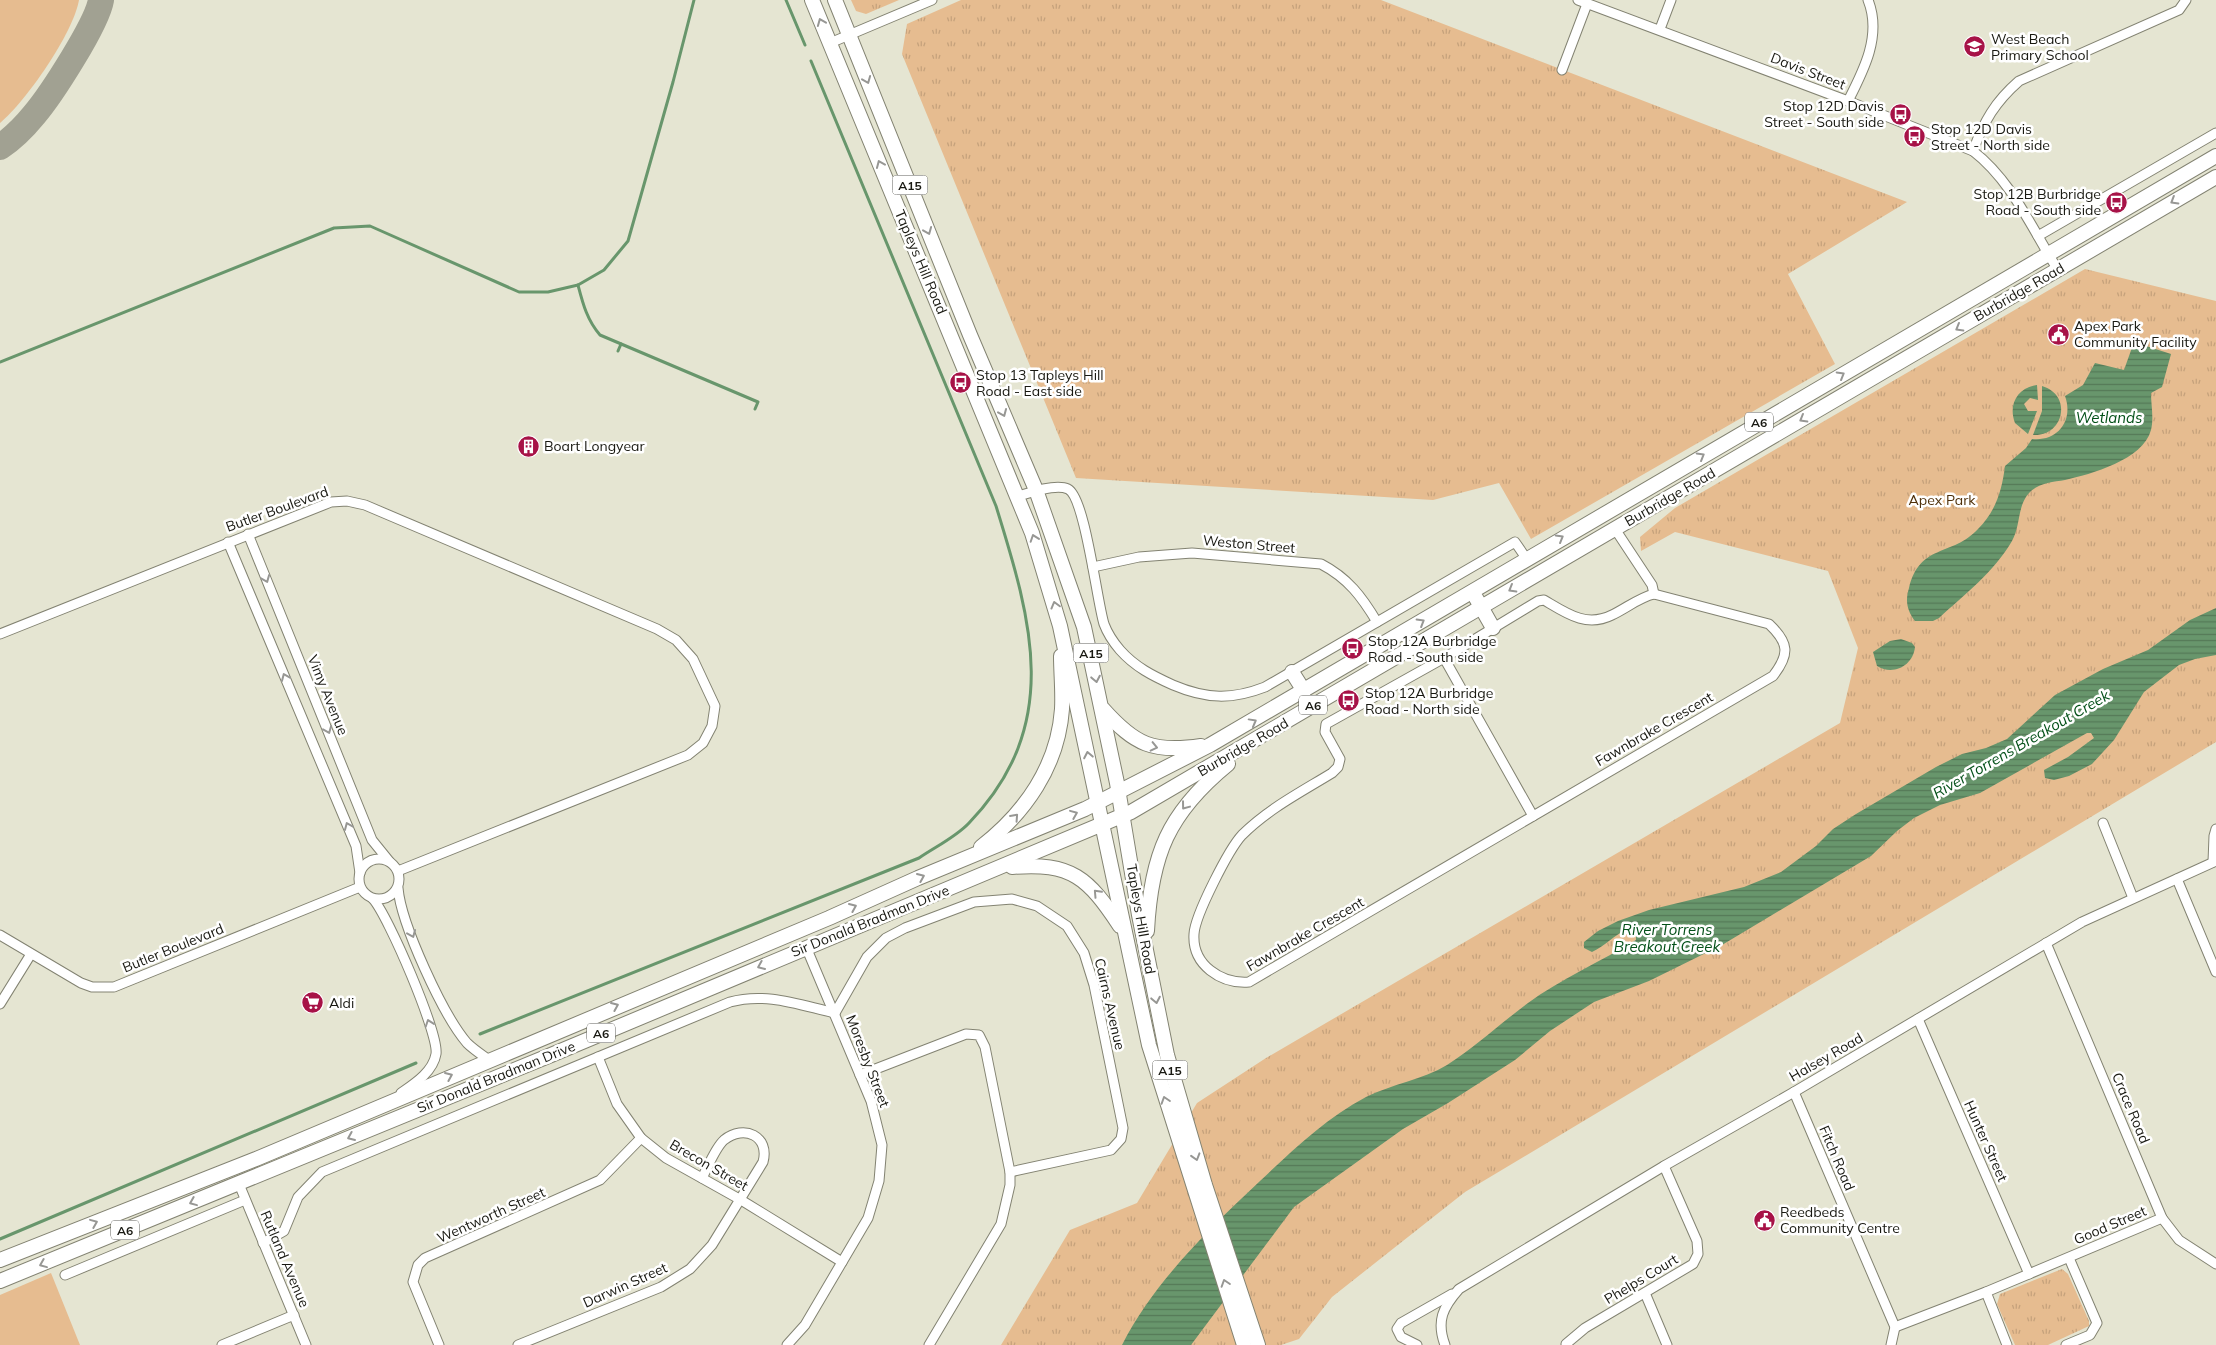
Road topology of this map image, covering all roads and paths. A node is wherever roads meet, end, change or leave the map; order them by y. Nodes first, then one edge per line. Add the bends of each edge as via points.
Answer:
1 (812, 0) edge
2 (835, 0) edge
3 (932, 0) edge
4 (1671, 0) edge
5 (1868, 0) edge
6 (2186, 1) edge
7 (1582, 2) edge
8 (1660, 30) junction
9 (849, 35) junction
10 (830, 43) junction
11 (1562, 70) dead end
12 (1848, 101) junction
13 (2216, 133) edge
14 (1973, 150) junction
15 (2216, 156) edge
16 (2216, 177) edge
17 (2038, 236) junction
18 (2048, 254) junction
19 (2058, 270) junction
20 (1036, 490) junction
21 (1016, 497) junction
22 (1616, 529) junction
23 (248, 534) junction
24 (228, 542) junction
25 (1526, 558) junction
26 (1093, 567) junction
27 (1472, 591) junction
28 (1654, 594) junction
29 (1481, 607) junction
30 (1377, 622) junction
31 (1060, 626) junction
32 (1493, 628) junction
33 (0, 634) edge
34 (1444, 658) junction
35 (1292, 672) junction
36 (1304, 691) junction
37 (1102, 708) junction
38 (1210, 745) junction
39 (1243, 746) junction
40 (1119, 793) junction
41 (1098, 803) junction
42 (1123, 816) junction
43 (1533, 816) junction
44 (2102, 823) dead end
45 (1102, 824) junction
46 (2216, 829) edge
47 (964, 859) junction
48 (389, 861) junction
49 (2214, 862) edge
50 (999, 868) junction
51 (398, 871) junction
52 (360, 873) junction
53 (2177, 878) junction
54 (360, 888) junction
55 (398, 888) junction
56 (2133, 898) junction
57 (373, 899) junction
58 (829, 918) junction
59 (1124, 933) junction
60 (0, 935) edge
61 (781, 937) junction
62 (2046, 943) junction
63 (806, 947) junction
64 (1146, 952) junction
65 (31, 954) junction
66 (2216, 972) edge
67 (0, 1004) edge
68 (835, 1013) junction
69 (1918, 1019) junction
70 (598, 1057) junction
71 (488, 1060) junction
72 (860, 1075) junction
73 (1794, 1092) junction
74 (388, 1102) junction
75 (641, 1138) junction
76 (256, 1159) junction
77 (1664, 1166) junction
78 (1010, 1172) junction
79 (217, 1173) junction
80 (702, 1178) junction
81 (239, 1184) junction
82 (1201, 1190) junction
83 (245, 1200) junction
84 (741, 1200) junction
85 (2162, 1218) junction
86 (264, 1243) junction
87 (2069, 1258) junction
88 (0, 1260) edge
89 (842, 1262) junction
90 (2216, 1264) edge
91 (2029, 1274) junction
92 (65, 1275) dead end
93 (0, 1281) edge
94 (1459, 1289) junction
95 (1986, 1292) junction
96 (1645, 1293) junction
97 (294, 1315) junction
98 (1895, 1327) junction
99 (1566, 1344) edge
100 (222, 1345) edge
101 (306, 1345) edge
102 (439, 1345) edge
103 (518, 1345) edge
104 (787, 1345) edge
105 (929, 1345) edge
106 (1244, 1345) edge
107 (1258, 1345) edge
108 (1417, 1345) edge
109 (1445, 1345) edge
110 (1667, 1345) edge
111 (1891, 1345) edge
112 (2007, 1345) edge
113 (2066, 1345) edge

10 -> 1 main road, Tapleys Hill Road / A15
2 - 9 main road, Tapleys Hill Road / A15
3 - 9 street
4 - 8 street
5 - 12 street via 1874,36 1863,72
6 - 14 street via 2179,10 2019,81 1984,122
7 - 8 street, Davis Street
7 - 11 street
8 - 12 street, Davis Street
9 - 10 street
9 -> 20 main road, Tapleys Hill Road / A15
21 -> 10 main road, Tapleys Hill Road / A15
12 - 14 street, Davis Street
13 - 17 street
14 - 17 street, Davis Street via 2005,181
15 - 18 main road, Burbridge Road / A6
16 -> 19 main road, Burbridge Road / A6
17 - 18 street, Davis Street
18 - 19 street, Davis Street
25 -> 18 main road, Burbridge Road / A6
19 -> 22 main road, Burbridge Road / A6
20 - 21 street
20 - 26 street via 1067,488 1073,493
20 -> 37 main road, Tapleys Hill Road / A15 via 1084,627
31 -> 21 main road, Tapleys Hill Road / A15 via 1032,533
22 - 28 street via 1652,585
22 -> 29 main road, Burbridge Road / A6
23 - 24 street, Butler Boulevard
23 -> 48 street, Vimy Avenue via 372,840
23 - 51 street, Butler Boulevard via 331,502 365,505 657,629 676,640 693,659 715,706 708,735 688,755
24 - 33 street, Butler Boulevard
52 -> 24 street via 356,846
25 - 27 main road, Burbridge Road / A6
25 - 30 street via 1515,542
26 - 30 street, Weston Street via 1139,557 1192,554 1321,564 1350,583
26 - 35 street via 1105,625 1119,649 1154,677 1189,692 1213,697 1248,694
27 - 29 main road
36 -> 27 main road, Burbridge Road / A6
28 - 32 street, Fawnbrake Crescent via 1642,597 1611,616 1590,621 1572,617 1544,600
28 - 43 street, Fawnbrake Crescent via 1769,624 1786,646 1783,663 1772,676
29 - 32 main road
29 - 39 main road, Burbridge Road / A6
30 - 35 street
41 -> 31 main road, Tapleys Hill Road / A15
47 -> 31 main road via 1017,815 1042,778 1055,744 1062,711
32 - 34 street, Fawnbrake Crescent
34 - 43 street
34 - 43 street, Fawnbrake Crescent via 1326,724 1325,732 1340,759 1338,767 1262,816 1240,838 1196,924 1195,944 1200,957 1217,976 1249,982
35 - 36 main road
38 -> 36 main road, Burbridge Road / A6
37 -> 38 main road via 1123,731 1147,746 1169,750
37 - 40 main road, Tapleys Hill Road / A15
38 - 40 main road, Burbridge Road / A6
39 - 42 main road, Burbridge Road / A6
39 -> 64 main road via 1196,791 1170,829 1154,872
40 - 41 main road, A6
40 - 42 main road, Tapleys Hill Road / A15
41 - 45 main road, Tapleys Hill Road / A15
47 -> 41 main road, Sir Donald Bradman Drive / A6
42 - 45 main road, A6
42 - 64 main road, Tapleys Hill Road / A15
44 - 56 street
45 - 50 main road, Sir Donald Bradman Drive / A6
45 - 59 main road, Tapleys Hill Road / A15
46 - 49 street, Halsey Road
58 -> 47 main road, Sir Donald Bradman Drive / A6
48 - 51 street
48 - 52 street via 373,860
49 - 53 street, Halsey Road
59 -> 50 main road via 1101,897 1070,873 1044,866
50 - 63 main road, Sir Donald Bradman Drive / A6
51 - 55 street
52 - 54 street
53 - 56 street, Halsey Road
53 - 66 street
54 - 57 street
54 - 65 street, Butler Boulevard via 114,987 92,988
55 - 57 street via 386,899
55 -> 71 street via 403,913 439,999 456,1029
56 - 62 street, Halsey Road
74 -> 57 street via 424,1075 436,1055 436,1046 386,918
58 - 61 main road, Sir Donald Bradman Drive / A6
58 - 63 main road
82 -> 59 main road, Tapleys Hill Road / A15 via 1151,1053
60 - 65 street, Butler Boulevard
61 - 63 main road
71 -> 61 main road, Sir Donald Bradman Drive / A6
62 - 69 street, Halsey Road
62 - 85 street, Crace Road
63 - 68 street, Moresby Street
63 -> 81 main road, Sir Donald Bradman Drive / A6
64 -> 82 main road, Tapleys Hill Road / A15 via 1171,1072
65 - 67 street
68 - 70 street, Sir Donald Bradman Drive via 766,997 747,997
68 - 72 street, Moresby Street
68 - 78 street, Cairns Avenue via 867,957 886,938 974,902 1022,901 1037,906 1067,926 1084,953 1094,985 1123,1128 1121,1139 1111,1150
69 - 73 street, Halsey Road
69 - 91 street, Hunter Street
70 - 75 street, Brecon Street via 618,1104
70 - 86 street, Sir Donald Bradman Drive via 322,1172 298,1197 284,1231
74 -> 71 main road, Sir Donald Bradman Drive / A6
72 - 78 street via 966,1034 979,1035 986,1047
72 - 89 street, Moresby Street via 882,1145 880,1181 868,1218
73 - 77 street, Halsey Road
73 - 98 street, Fitch Road
74 - 76 main road, Sir Donald Bradman Drive / A6
75 - 80 street, Brecon Street via 666,1158
75 - 102 street, Wentworth Street via 600,1180 425,1258 418,1265 414,1282
76 - 79 main road, Sir Donald Bradman Drive / A6
76 - 81 main road
77 - 94 street, Halsey Road
77 - 96 street, Phelps Court via 1697,1241 1698,1254 1693,1264
78 - 105 street via 1001,1224
79 - 81 main road
88 -> 79 main road, Sir Donald Bradman Drive / A6
80 - 84 street, Brecon Street
80 - 84 street, Darwin Street via 722,1142 741,1132 754,1134 762,1142 765,1156
81 - 83 street, Rutland Avenue
81 -> 93 main road, Sir Donald Bradman Drive / A6
106 -> 82 main road, Tapleys Hill Road / A15
82 - 107 main road, Tapleys Hill Road / A15 via 1248,1310
83 - 86 street, Rutland Avenue
83 - 92 street
84 - 89 street, Brecon Street
84 - 103 street, Darwin Street via 712,1245 690,1269 661,1287
85 - 87 street, Good Street
85 - 90 street, Crace Road via 2179,1240
86 - 97 street, Rutland Avenue
87 - 91 street, Good Street
87 - 113 street, Good Street via 2097,1323 2090,1335
89 - 104 street, Moresby Street via 805,1325
91 - 95 street, Good Street
94 - 108 street, Halsey Road via 1401,1323 1397,1329 1401,1337
94 - 109 street, Halsey Road via 1446,1304 1442,1317
95 - 98 street, Good Street
95 - 112 street
96 - 99 street, Phelps Court via 1585,1328
96 - 110 street
97 - 100 street
97 - 101 street, Rutland Avenue
98 - 111 street

